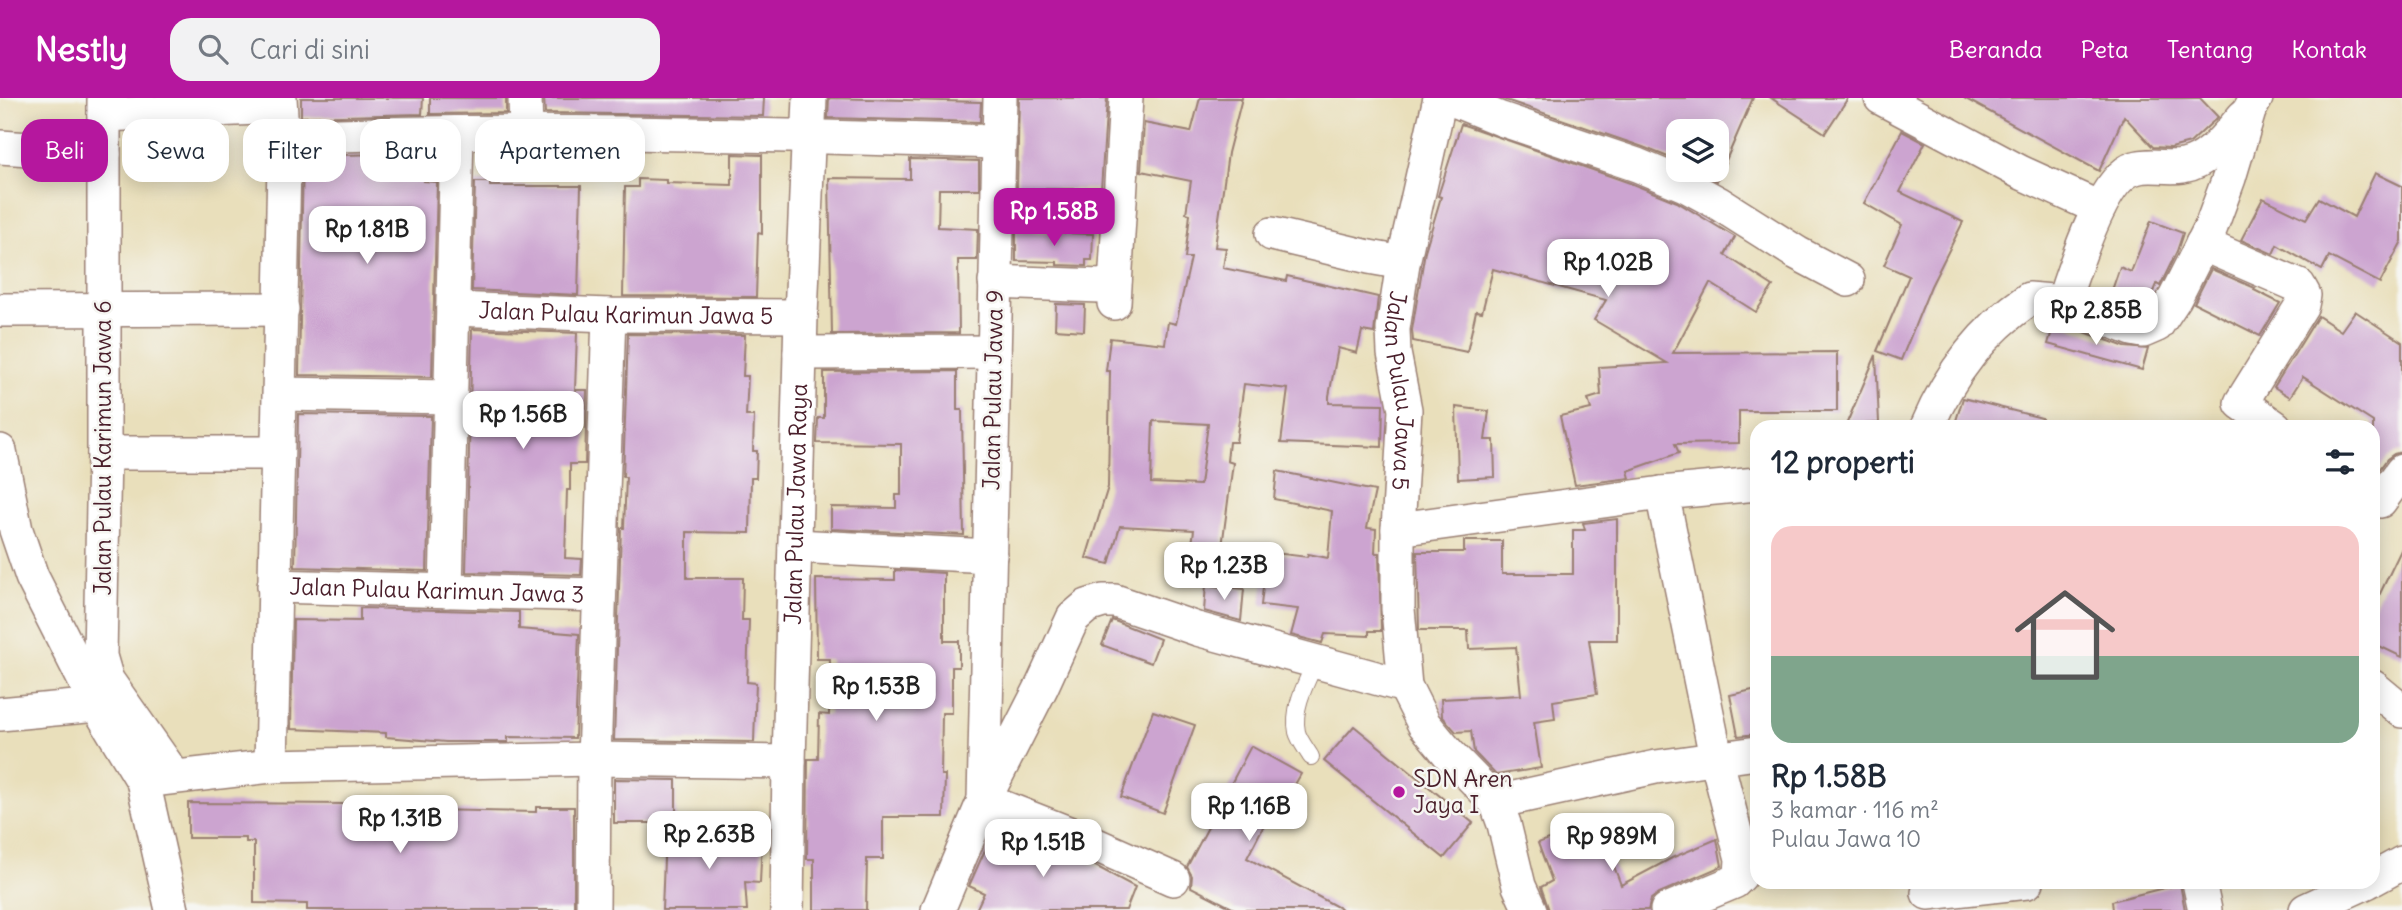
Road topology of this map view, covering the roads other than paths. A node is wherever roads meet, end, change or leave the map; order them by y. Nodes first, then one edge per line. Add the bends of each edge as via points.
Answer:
1 (524, 98) edge
2 (810, 98) edge
3 (1000, 98) edge
4 (1126, 98) edge
5 (1440, 98) edge
6 (1449, 98) edge
7 (1881, 98) edge
8 (2252, 105) edge
9 (104, 107) edge
10 (281, 114) edge
11 (525, 119) edge
12 (360, 123) edge
13 (645, 134) edge
14 (808, 136) junction
15 (999, 142) junction
16 (0, 147) edge
17 (21, 148) edge
18 (104, 182) edge
19 (456, 182) edge
20 (2099, 208) junction
21 (1272, 234) dead end
22 (2202, 244) junction
23 (1403, 263) junction
24 (1848, 280) dead end
25 (995, 282) junction
26 (2063, 302) junction
27 (104, 309) junction
28 (282, 309) junction
29 (453, 309) junction
30 (0, 310) edge
31 (609, 315) junction
32 (801, 316) junction
33 (994, 352) junction
34 (800, 353) junction
35 (281, 394) junction
36 (451, 397) junction
37 (1931, 420) edge
38 (2265, 420) edge
39 (0, 450) edge
40 (104, 453) junction
41 (277, 453) junction
42 (2402, 471) edge
43 (1750, 485) edge
44 (1661, 493) junction
45 (2385, 504) edge
46 (1398, 528) junction
47 (794, 546) junction
48 (990, 556) junction
49 (274, 586) junction
50 (446, 591) junction
51 (599, 595) junction
52 (1316, 661) junction
53 (1405, 686) junction
54 (2380, 693) edge
55 (97, 705) junction
56 (2402, 711) edge
57 (0, 714) edge
58 (1750, 754) edge
59 (1311, 757) dead end
60 (1716, 757) junction
61 (594, 759) junction
62 (789, 762) junction
63 (271, 766) junction
64 (159, 779) junction
65 (984, 800) junction
66 (1496, 802) junction
67 (2402, 863) edge
68 (2380, 875) edge
69 (1173, 879) dead end
70 (1974, 889) edge
71 (2200, 889) edge
72 (2352, 889) edge
73 (1928, 895) edge
74 (172, 910) edge
75 (593, 910) edge
76 (787, 910) edge
77 (938, 910) edge
78 (1530, 910) edge
79 (1667, 910) edge
80 (2205, 910) edge
81 (2306, 910) edge

1 - 11 street
2 - 14 street, Jalan Pulau Jawa Raya
3 - 15 street, Jalan Pulau Jawa 9
4 - 25 street via 1114,292 1101,286
5 - 23 street, Jalan Pulau Jawa 5
6 - 24 street via 1685,185
7 - 20 street
8 - 20 street via 2200,160 2184,166 2133,168
8 - 22 street
9 - 10 street
10 - 12 street
10 - 28 street
13 - 14 street
14 - 15 street
14 - 32 street, Jalan Pulau Jawa Raya
15 - 25 street, Jalan Pulau Jawa 9
16 - 17 street
18 - 27 street, Jalan Pulau Karimun Jawa 6
19 - 29 street
20 - 26 street
21 - 23 street
22 - 26 street via 2157,326 2132,330
22 - 38 street via 2299,286 2304,295 2241,403
23 - 46 street, Jalan Pulau Jawa 5 via 1393,329 1405,410
25 - 33 street, Jalan Pulau Jawa 9
26 - 37 street via 2029,299 2007,314 1955,372
27 - 28 street
27 - 30 street
27 - 40 street, Jalan Pulau Karimun Jawa 6
28 - 35 street
29 - 31 street, Jalan Pulau Karimun Jawa 5
29 - 36 street
31 - 32 street, Jalan Pulau Karimun Jawa 5
31 - 51 street
32 - 34 street, Jalan Pulau Jawa Raya
33 - 34 street
33 - 48 street, Jalan Pulau Jawa 9
34 - 47 street, Jalan Pulau Jawa Raya
35 - 36 street
35 - 41 street
36 - 50 street
39 - 55 street via 16,530 32,576
40 - 41 street
40 - 64 street, Jalan Pulau Karimun Jawa 6 via 100,656 107,680
41 - 49 street
42 - 45 street
43 - 44 street
44 - 46 street
44 - 60 street
46 - 53 street, Jalan Pulau Jawa 5 via 1398,609
47 - 48 street
47 - 62 street, Jalan Pulau Jawa Raya
48 - 65 street, Jalan Pulau Jawa 9
49 - 50 street, Jalan Pulau Karimun Jawa 3
49 - 63 street
50 - 51 street, Jalan Pulau Karimun Jawa 3
51 - 61 street
52 - 53 street
52 - 59 lane via 1297,710 1297,733
52 - 65 street via 1115,601 1087,606 1073,618
53 - 66 street via 1424,723
54 - 56 street
55 - 57 street
55 - 64 street
58 - 60 street
60 - 66 street
60 - 79 street via 1742,859 1741,875
61 - 62 street
61 - 63 street
61 - 75 street
62 - 76 street, Jalan Pulau Jawa Raya
63 - 64 street
64 - 74 street
65 - 69 street
65 - 77 street
66 - 78 street
67 - 68 street
70 - 73 street
71 - 80 street
72 - 81 street

